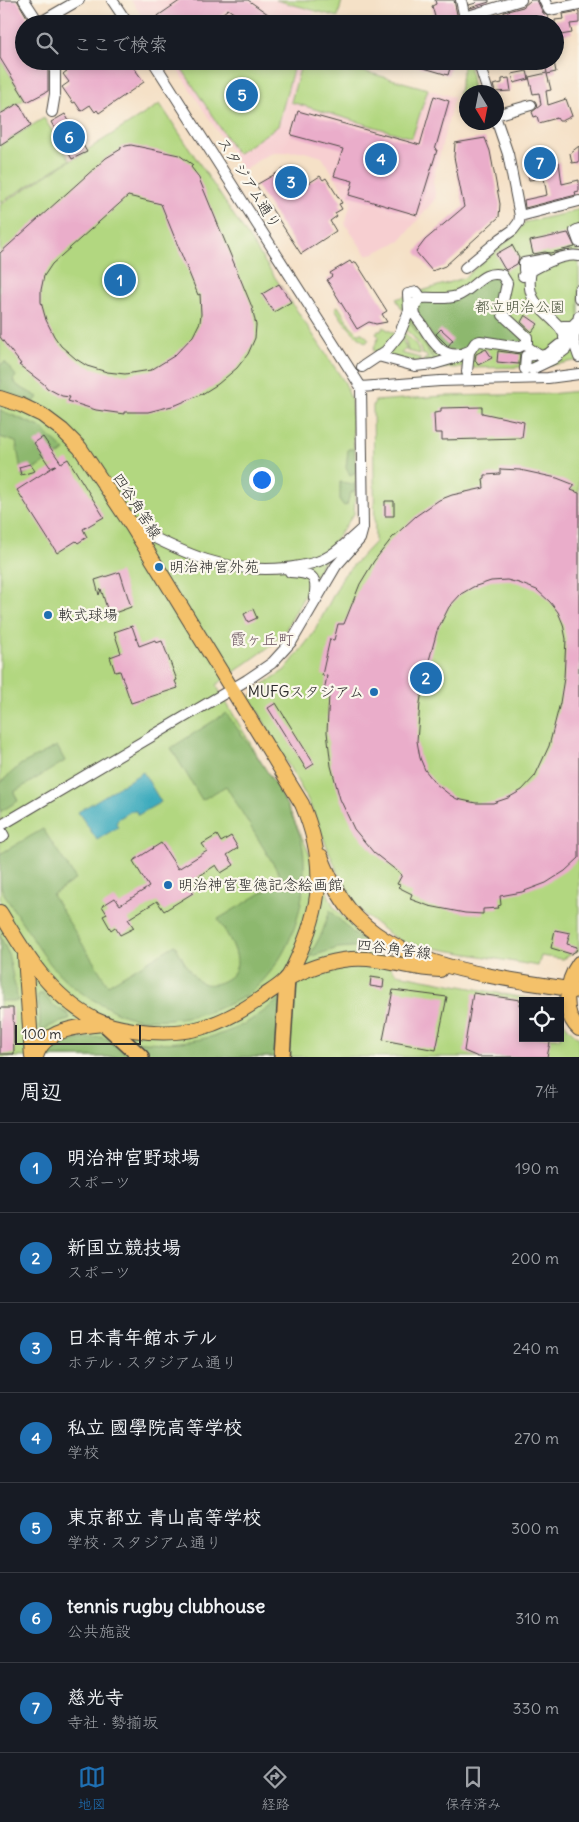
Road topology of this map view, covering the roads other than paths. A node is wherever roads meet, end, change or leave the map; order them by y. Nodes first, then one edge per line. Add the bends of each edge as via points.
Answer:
1 (24, 0) edge
2 (79, 0) edge
3 (112, 0) edge
4 (461, 0) edge
5 (521, 0) edge
6 (544, 0) edge
7 (578, 4) edge
8 (33, 15) edge
9 (54, 15) edge
10 (122, 15) edge
11 (465, 15) edge
12 (480, 15) edge
13 (55, 70) edge
14 (159, 70) edge
15 (481, 70) edge
16 (486, 85) edge
17 (531, 105) dead end
18 (52, 112) dead end
19 (504, 113) edge
20 (500, 130) edge
21 (579, 201) edge
22 (520, 216) junction
23 (579, 230) edge
24 (579, 236) edge
25 (579, 242) edge
26 (579, 254) edge
27 (465, 268) dead end
28 (579, 290) edge
29 (579, 298) edge
30 (412, 312) junction
31 (579, 316) edge
32 (568, 326) junction
33 (555, 327) junction
34 (579, 330) edge
35 (570, 342) junction
36 (530, 346) junction
37 (465, 353) junction
38 (378, 356) junction
39 (579, 357) edge
40 (362, 367) dead end
41 (467, 372) dead end
42 (579, 374) edge
43 (361, 387) junction
44 (0, 398) edge
45 (132, 526) junction
46 (363, 528) junction
47 (259, 569) junction
48 (312, 606) junction
49 (231, 689) junction
50 (0, 828) edge
51 (0, 838) edge
52 (317, 846) junction
53 (0, 912) edge
54 (25, 954) junction
55 (579, 963) edge
56 (471, 971) junction
57 (287, 979) junction
58 (574, 990) edge
59 (104, 1024) junction
60 (579, 1029) edge
61 (283, 1051) edge
62 (34, 1057) edge
63 (141, 1057) edge

1 - 8 street
2 - 9 street
3 - 10 street
4 - 11 street
5 - 12 street
6 - 7 street via 549,10
13 - 18 street
14 - 43 street, スタジアム通り
15 - 16 street
17 - 19 street
20 - 22 street via 508,154
21 - 22 street
22 - 27 street via 513,230
23 - 24 street
23 - 25 street via 575,231
26 - 33 street via 524,263 527,274 523,275 524,287 531,302
28 - 29 street
30 - 36 street via 408,294 417,292 421,298 456,296 486,275 502,274 507,283 502,315 527,337
30 - 37 street via 440,349 448,355
30 - 38 street via 386,351
31 - 32 street via 572,326
32 - 33 street
32 - 35 street
33 - 35 street via 561,328
33 - 36 street via 559,346 540,356
34 - 35 street via 574,334 574,341
35 - 36 street via 553,360 529,369 526,356 533,355
35 - 39 street
36 - 37 street via 480,341
37 - 38 street via 434,364 415,366
37 - 41 street
38 - 40 street
42 - 43 street
43 - 46 street
44 - 45 main road, 四谷角筈線 via 42,416 62,430 80,448
45 - 47 street via 191,556 226,566
45 - 49 main road, 四谷角筈線
46 - 47 street via 317,562
46 - 48 street via 360,539 336,566
47 - 48 street via 310,575 316,584
48 - 49 street via 284,651 260,672
49 - 50 street
49 - 52 main road, 四谷角筈線 via 302,804
50 - 51 street via 4,836
52 - 56 main road, 四谷角筈線 via 328,874 349,908 372,932 416,956
52 - 57 main road, 四谷角筈線 via 316,905
53 - 54 main road, 四谷角筈線
54 - 59 main road, 四谷角筈線 via 62,997
54 - 62 main road, 四谷角筈線
55 - 58 main road via 574,970
56 - 57 main road, 四谷角筈線 via 437,970 356,959 322,965
56 - 58 main road, 四谷角筈線
57 - 59 main road, 四谷角筈線 via 233,1017 196,1029 162,1033
57 - 61 highway
58 - 60 main road via 567,1003 568,1015
59 - 62 main road, 四谷角筈線 via 60,1032 44,1042
59 - 63 highway

